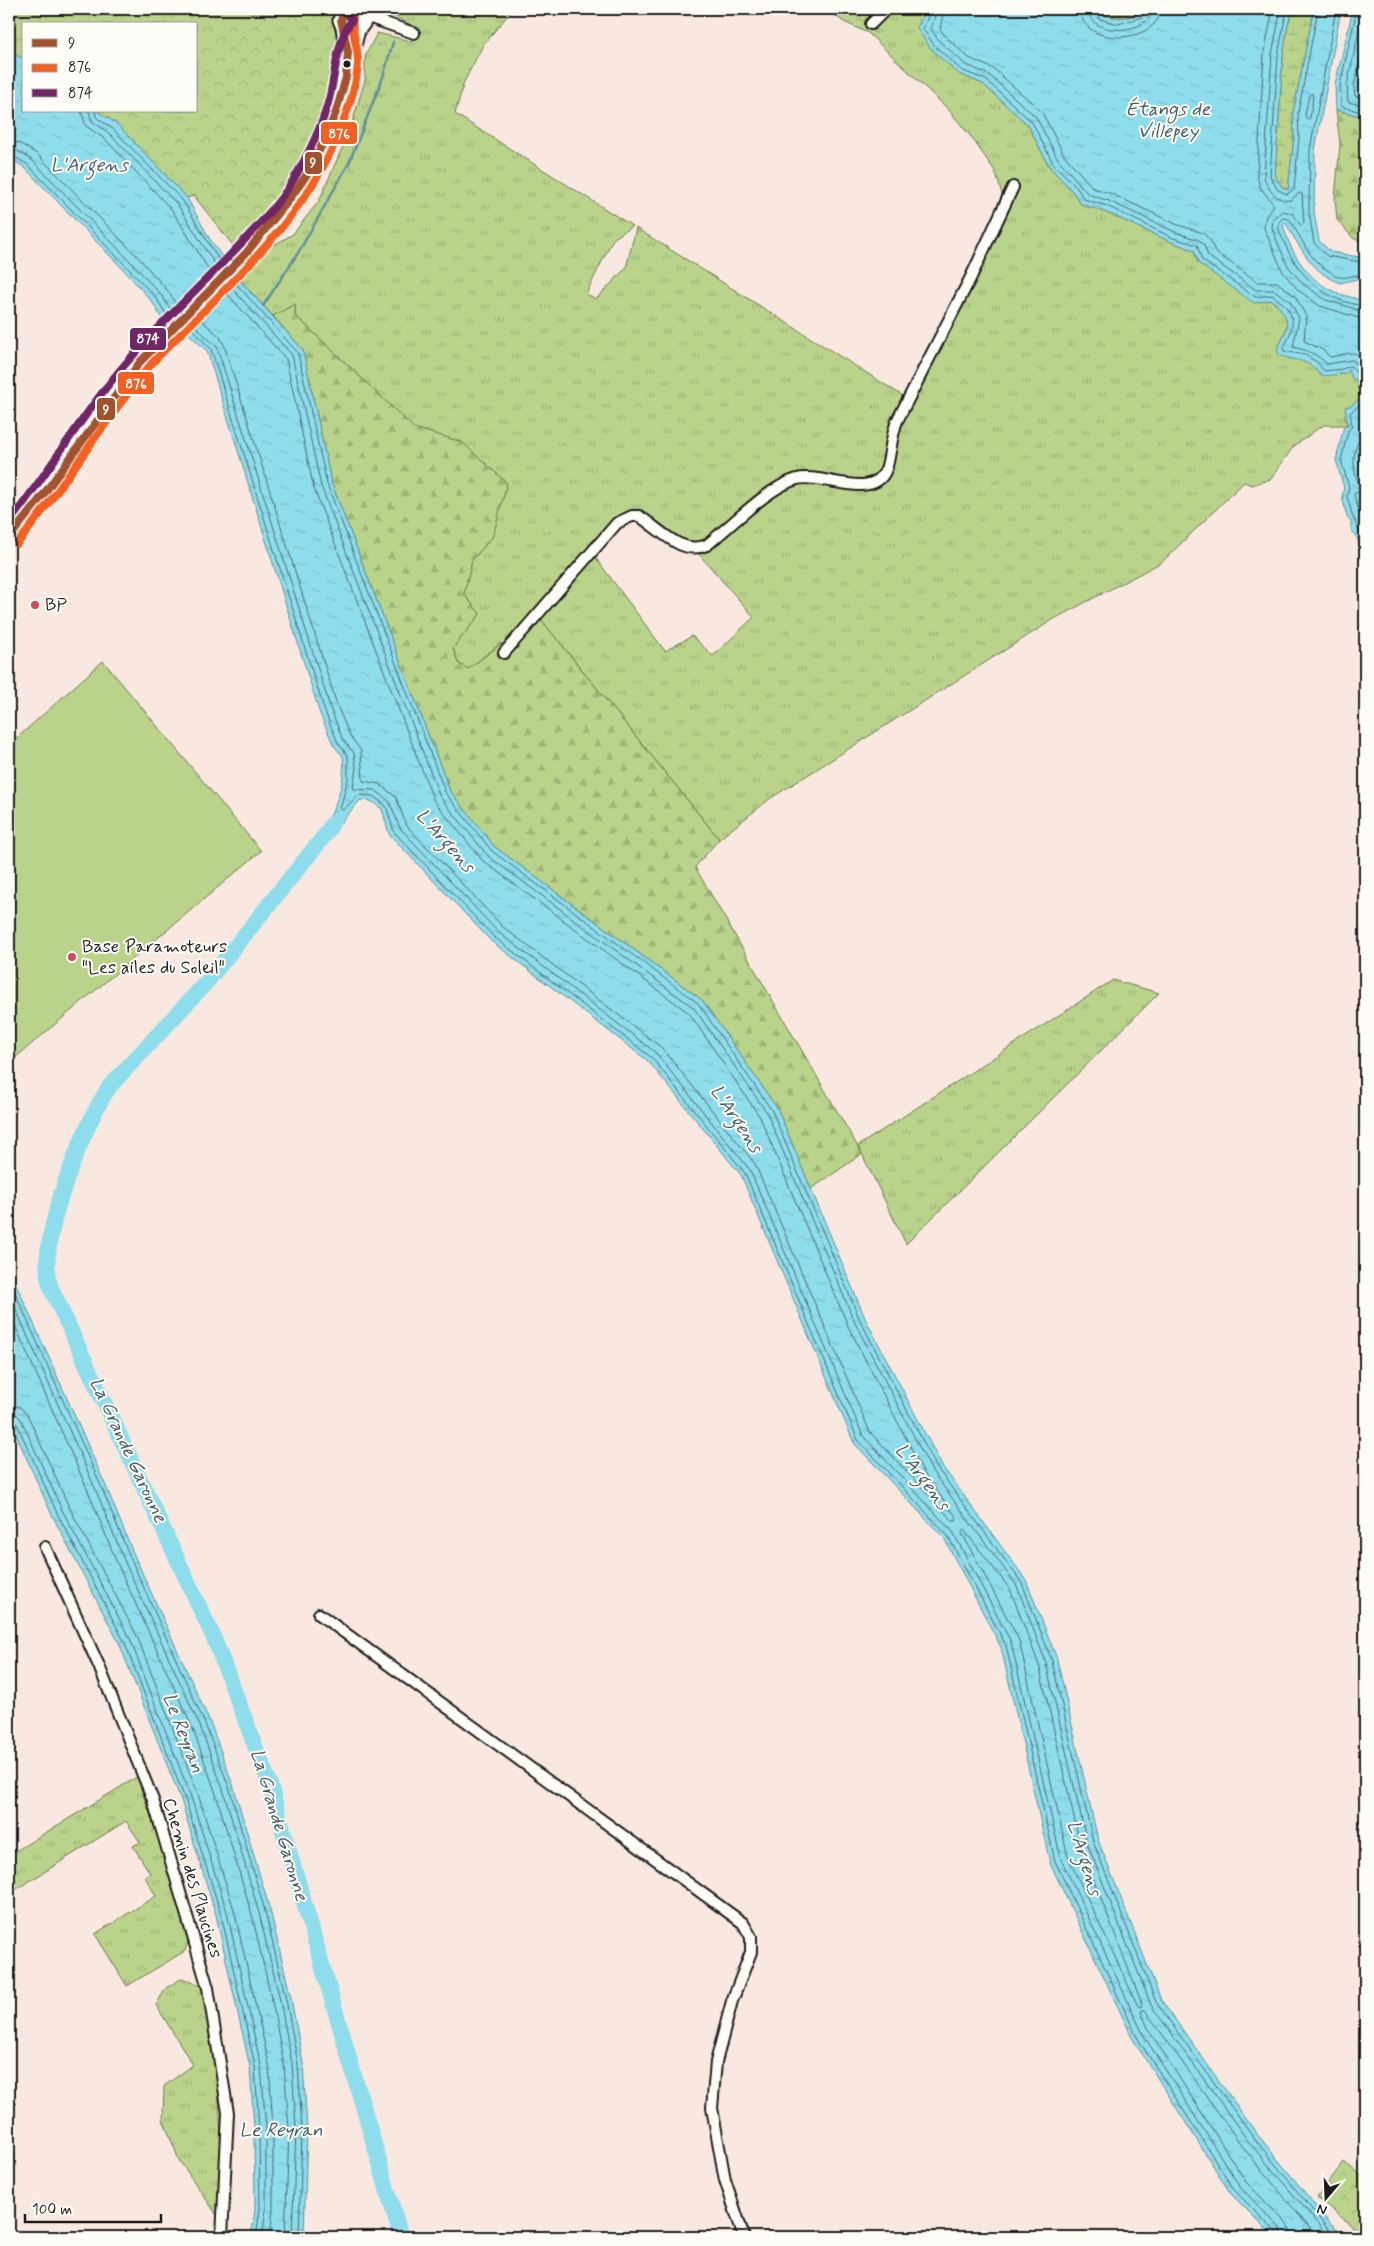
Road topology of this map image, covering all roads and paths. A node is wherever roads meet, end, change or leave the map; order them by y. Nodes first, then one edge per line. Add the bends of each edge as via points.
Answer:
1 (886, 9) edge
2 (353, 16) edge
3 (871, 24) dead end
4 (414, 33) dead end
5 (1013, 188) dead end
6 (9, 538) edge
7 (504, 653) dead end
8 (45, 1547) dead end
9 (319, 1614) dead end
10 (222, 2237) edge
11 (744, 2237) edge

1 - 3 street
2 - 4 street
2 - 6 main road via 337,109 315,160 292,199 264,234 154,347 115,393
5 - 7 street via 897,421 882,477 873,483 860,485 797,479 769,494 707,545 699,548 670,540 639,516 624,518 617,522
8 - 10 street, Chemin des Plaucines via 99,1666 153,1800 208,1988 228,2113
9 - 11 street via 743,1923 751,1937 751,1952 732,2001 716,2062 712,2108 725,2180

